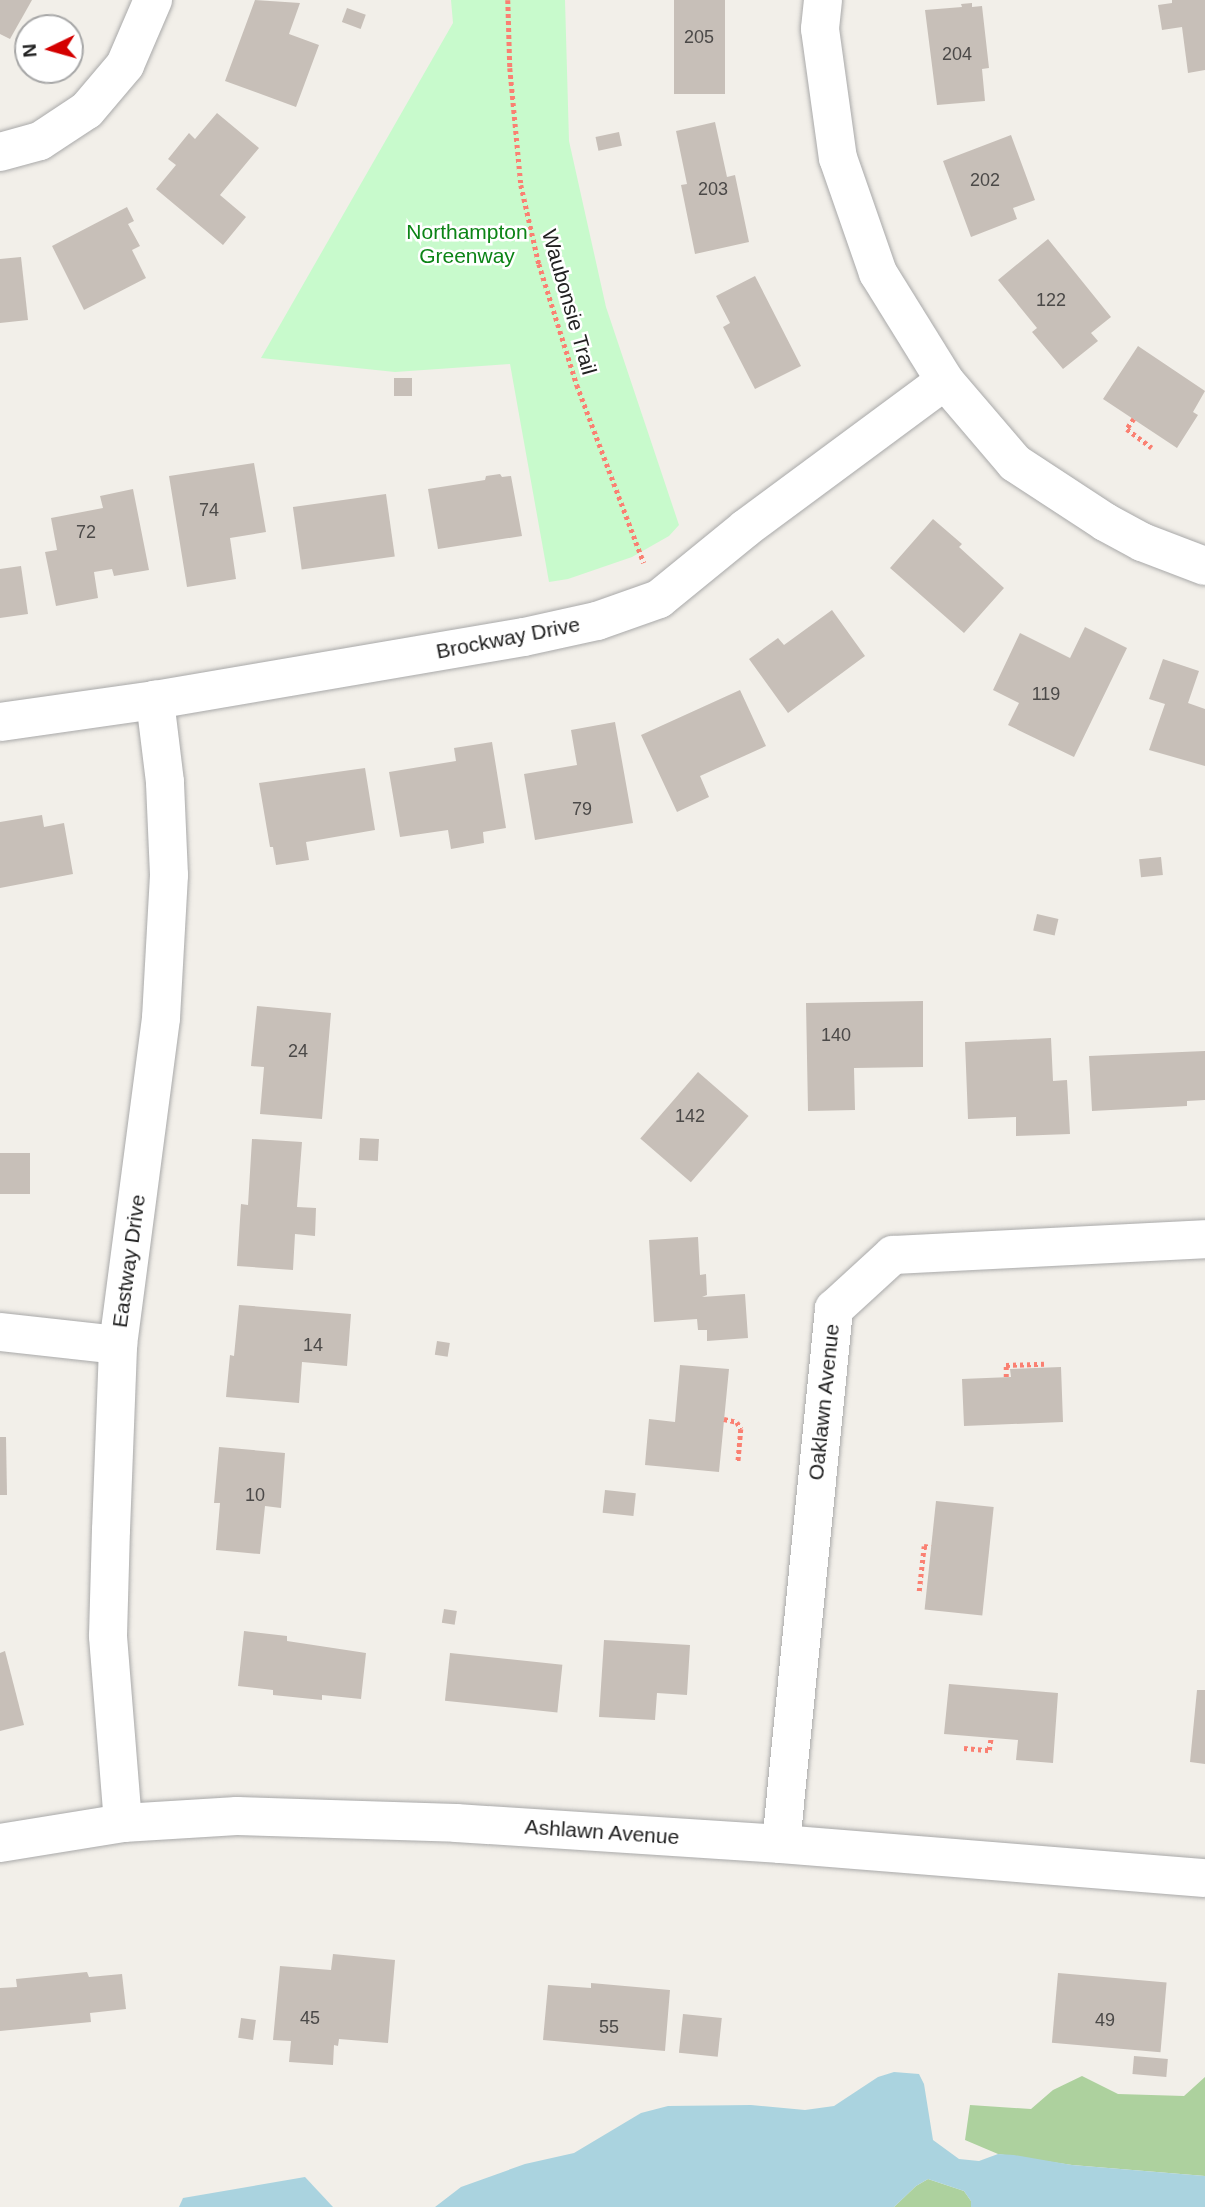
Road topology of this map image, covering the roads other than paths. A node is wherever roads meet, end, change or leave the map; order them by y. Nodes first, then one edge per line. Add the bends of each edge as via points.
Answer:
1 (153, 0) edge
2 (824, 0) edge
3 (0, 152) edge
4 (945, 381) junction
5 (1205, 566) edge
6 (155, 700) junction
7 (0, 722) edge
8 (1205, 1239) edge
9 (0, 1332) edge
10 (118, 1345) junction
11 (123, 1823) junction
12 (0, 1843) edge
13 (781, 1844) junction
14 (1205, 1878) edge

1 - 3 street via 125,65 88,110 40,141
2 - 4 street via 820,29 838,158 878,273
4 - 5 street via 1015,463 1105,522
4 - 6 street, Brockway Drive via 746,528 659,599 597,621 524,637
6 - 7 street, Brockway Drive
6 - 10 street, Eastway Drive via 165,782 168,901 161,1018
8 - 13 street, Oaklawn Avenue via 893,1255 834,1309
9 - 10 street
10 - 11 street, Eastway Drive via 108,1636
11 - 12 street, Ashlawn Avenue
11 - 13 street, Ashlawn Avenue via 237,1816 456,1823
13 - 14 street, Ashlawn Avenue

